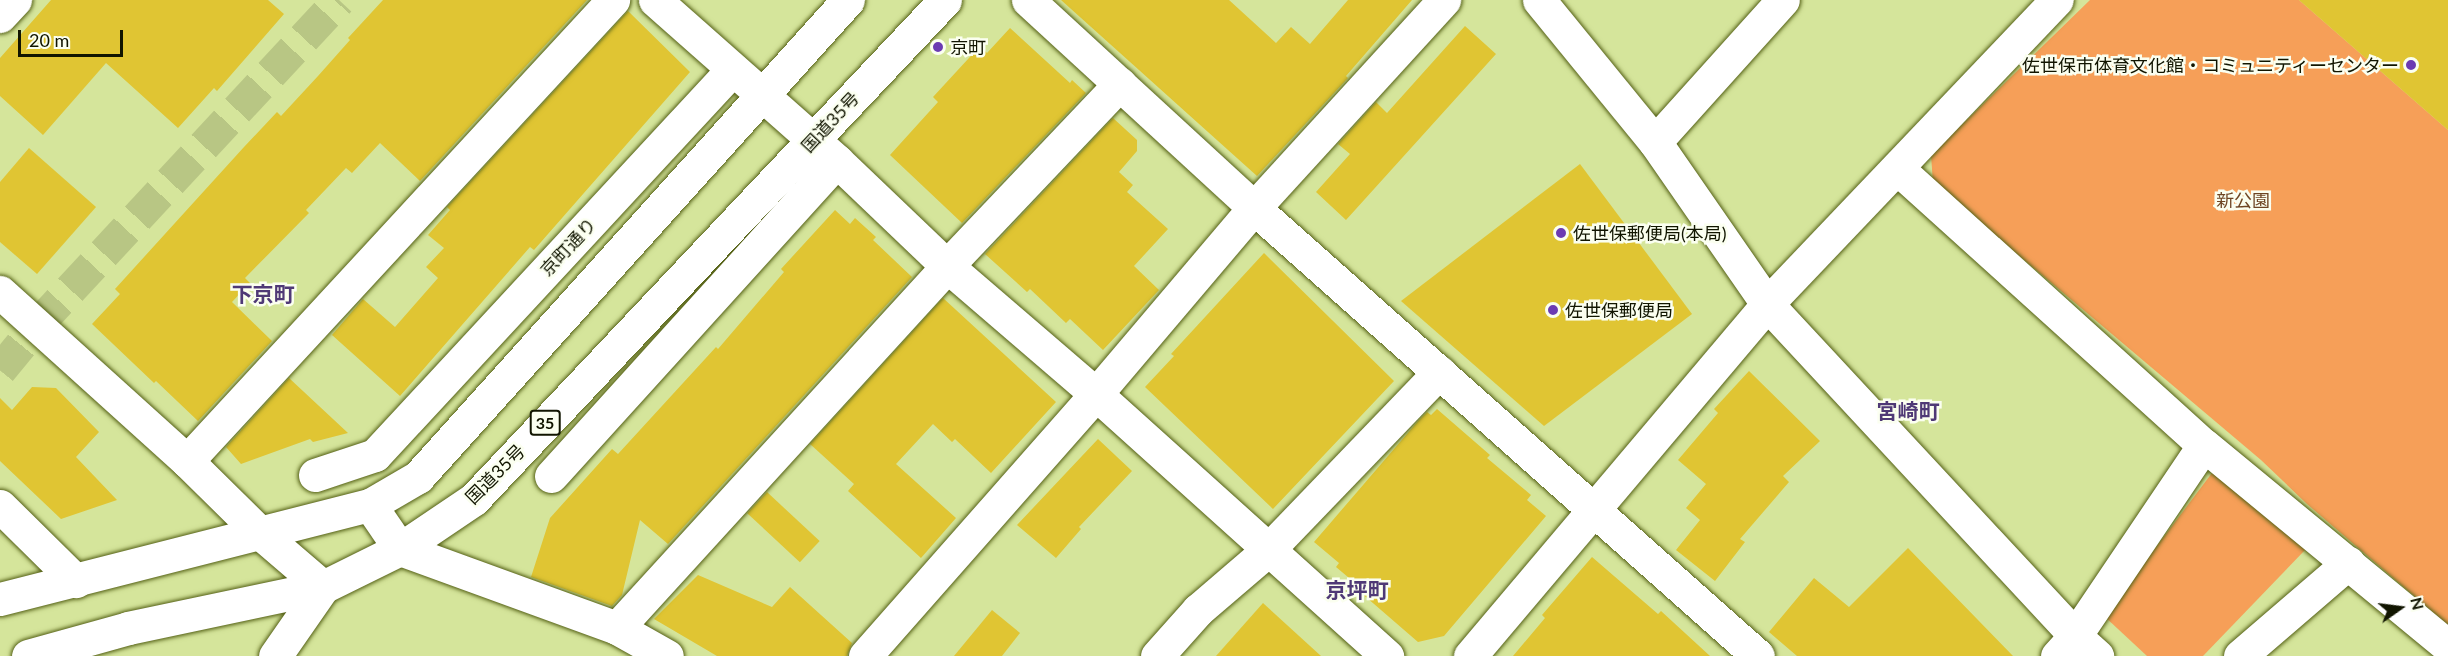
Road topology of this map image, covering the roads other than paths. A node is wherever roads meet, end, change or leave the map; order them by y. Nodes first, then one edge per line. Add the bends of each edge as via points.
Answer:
1 (15, 0) edge
2 (613, 0) edge
3 (655, 0) edge
4 (848, 0) edge
5 (945, 0) edge
6 (1028, 0) edge
7 (1444, 0) edge
8 (1539, 0) edge
9 (1783, 0) edge
10 (2057, 0) edge
11 (0, 16) edge
12 (733, 69) junction
13 (1120, 84) junction
14 (761, 96) junction
15 (1655, 142) junction
16 (825, 150) junction
17 (1897, 168) junction
18 (1254, 208) junction
19 (947, 266) junction
20 (0, 292) edge
21 (1767, 304) junction
22 (1439, 372) junction
23 (1096, 393) junction
24 (2204, 445) junction
25 (187, 462) junction
26 (315, 475) dead end
27 (551, 476) dead end
28 (370, 505) junction
29 (0, 506) edge
30 (1593, 510) junction
31 (260, 533) junction
32 (400, 549) junction
33 (1268, 550) junction
34 (2348, 563) junction
35 (76, 581) junction
36 (323, 587) junction
37 (0, 599) edge
38 (617, 628) junction
39 (2448, 646) edge
40 (2076, 649) edge
41 (28, 656) edge
42 (275, 656) edge
43 (667, 656) edge
44 (865, 656) edge
45 (1157, 656) edge
46 (1387, 656) edge
47 (1470, 656) edge
48 (1758, 656) edge
49 (2240, 656) edge

1 - 11 main road
2 - 25 main road
3 - 12 main road
4 - 14 main road
5 - 16 main road, 国道35号 / 35
6 - 13 main road
7 - 18 main road
8 - 15 main road
9 - 15 main road
10 - 17 main road
12 - 14 main road
12 - 26 main road, 京町通り via 375,455
13 - 18 main road
13 - 19 main road
14 - 16 main road
14 - 28 main road via 418,477
15 - 21 main road
16 - 19 main road
16 - 27 main road
16 - 32 main road, 国道35号 / 35 via 474,499
17 - 21 main road
17 - 24 main road
18 - 22 main road
18 - 23 main road
19 - 23 main road
19 - 38 main road
20 - 25 main road
21 - 30 main road
21 - 40 main road
22 - 30 main road
22 - 33 main road
23 - 33 main road
23 - 44 main road
24 - 34 main road
24 - 40 main road
25 - 31 main road
28 - 31 main road
28 - 32 main road
29 - 35 main road
30 - 47 main road
30 - 48 main road
31 - 35 main road
31 - 36 main road
32 - 36 main road, 国道35号 / 35
32 - 38 main road
33 - 45 main road via 1198,610
33 - 46 main road
34 - 39 main road
34 - 49 main road
35 - 37 main road
36 - 41 main road, 国道35号 / 35 via 128,628
36 - 42 main road
38 - 43 main road

